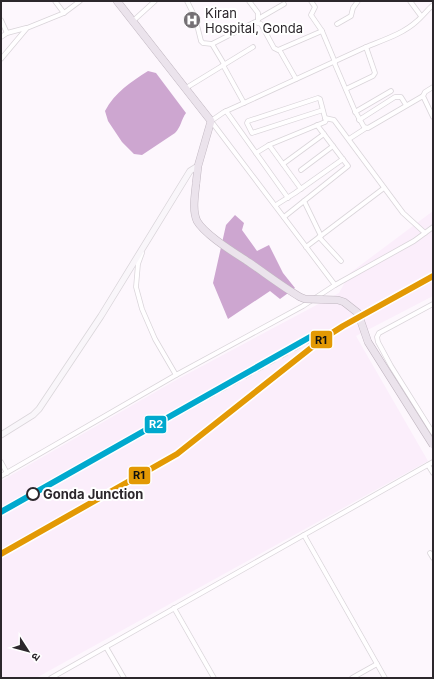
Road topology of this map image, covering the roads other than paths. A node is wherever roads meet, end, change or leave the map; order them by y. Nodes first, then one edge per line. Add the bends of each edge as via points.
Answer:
1 (55, 1) edge
2 (71, 1) edge
3 (80, 1) edge
4 (117, 1) edge
5 (155, 1) edge
6 (187, 1) edge
7 (248, 1) edge
8 (311, 1) edge
9 (358, 1) edge
10 (410, 1) edge
11 (284, 4) dead end
12 (74, 5) junction
13 (431, 6) edge
14 (433, 12) edge
15 (64, 14) junction
16 (422, 16) junction
17 (1, 20) edge
18 (133, 21) junction
19 (258, 21) junction
20 (337, 24) dead end
21 (27, 28) junction
22 (322, 31) junction
23 (7, 33) junction
24 (1, 37) edge
25 (212, 44) junction
26 (253, 47) dead end
27 (366, 47) junction
28 (280, 50) junction
29 (1, 58) edge
30 (335, 62) junction
31 (223, 64) junction
32 (296, 79) junction
33 (433, 87) edge
34 (186, 88) junction
35 (346, 89) junction
36 (390, 91) dead end
37 (423, 96) junction
38 (244, 103) junction
39 (406, 105) junction
40 (323, 110) junction
41 (226, 111) junction
42 (355, 112) junction
43 (433, 117) edge
44 (325, 118) junction
45 (359, 120) junction
46 (211, 121) junction
47 (317, 125) junction
48 (366, 128) junction
49 (324, 134) junction
50 (348, 139) junction
51 (269, 145) junction
52 (333, 146) junction
53 (256, 153) junction
54 (343, 159) junction
55 (282, 164) junction
56 (198, 166) junction
57 (301, 170) dead end
58 (384, 188) junction
59 (301, 189) junction
60 (288, 198) junction
61 (304, 201) junction
62 (276, 205) junction
63 (284, 217) junction
64 (433, 227) edge
65 (425, 233) junction
66 (320, 236) junction
67 (143, 246) junction
68 (306, 247) junction
69 (341, 261) dead end
70 (335, 285) junction
71 (433, 304) edge
72 (176, 375) junction
73 (433, 433) edge
74 (1, 435) edge
75 (433, 445) edge
76 (1, 462) edge
77 (433, 462) edge
78 (428, 465) junction
79 (6, 473) junction
80 (433, 473) edge
81 (1, 476) edge
82 (304, 535) junction
83 (430, 553) dead end
84 (433, 558) edge
85 (174, 608) junction
86 (106, 647) junction
87 (377, 664) junction
88 (51, 678) edge
89 (124, 678) edge
90 (214, 678) edge
91 (352, 678) edge
92 (385, 678) edge

1 - 15 street
2 - 12 street
3 - 12 street
4 - 18 highway
5 - 18 street
6 - 25 street via 195,17 201,41
7 - 19 street via 258,14
8 - 22 street via 315,7 311,15
9 - 20 street via 351,16
10 - 16 street
11 - 19 street
12 - 15 street
13 - 14 street
13 - 16 street
15 - 21 street
16 - 27 street via 406,29
17 - 23 street
18 - 34 highway
19 - 25 street
19 - 28 street via 274,48
21 - 23 street
21 - 29 street
22 - 28 street
22 - 30 street
23 - 24 street
25 - 31 street
26 - 31 street
27 - 30 street
27 - 35 street via 375,73
28 - 32 street
30 - 32 street
30 - 35 street
31 - 34 street
31 - 38 street
32 - 38 street
33 - 37 street
34 - 46 highway
35 - 42 street
36 - 42 street
37 - 39 street
37 - 43 street
38 - 41 street
39 - 45 street via 401,97 395,97
39 - 48 street
40 - 40 street via 318,98 247,123 252,133
40 - 44 street
41 - 46 street
41 - 53 street
42 - 45 street
44 - 47 street via 325,122
44 - 50 street via 334,120
45 - 48 street
46 - 56 highway
46 - 62 street
47 - 49 street
47 - 51 street
48 - 50 street
49 - 52 street
49 - 55 street
50 - 58 street
51 - 53 street
51 - 55 street
52 - 54 street
52 - 57 street
53 - 60 street
54 - 59 street
54 - 61 street via 347,168
55 - 59 street
56 - 67 street via 190,171
56 - 75 highway, bridge via 195,212 203,229 300,298 338,300 358,313 368,342
58 - 65 street via 406,216
58 - 66 street
59 - 60 street
60 - 62 street
61 - 63 street
61 - 66 street
62 - 63 street
63 - 68 street
64 - 65 street
65 - 70 street
66 - 68 street
66 - 69 street
67 - 72 street via 136,287 142,309 155,338
67 - 74 street via 101,316 39,410
68 - 70 street
70 - 72 street via 275,322
71 - 73 street via 379,332 377,337 390,366
72 - 79 street
76 - 79 street
77 - 78 street
78 - 80 street
78 - 82 street
79 - 81 street
82 - 85 street
82 - 87 street
83 - 84 street
85 - 86 street
85 - 90 street
86 - 88 street
86 - 89 street
87 - 91 street
87 - 92 street

